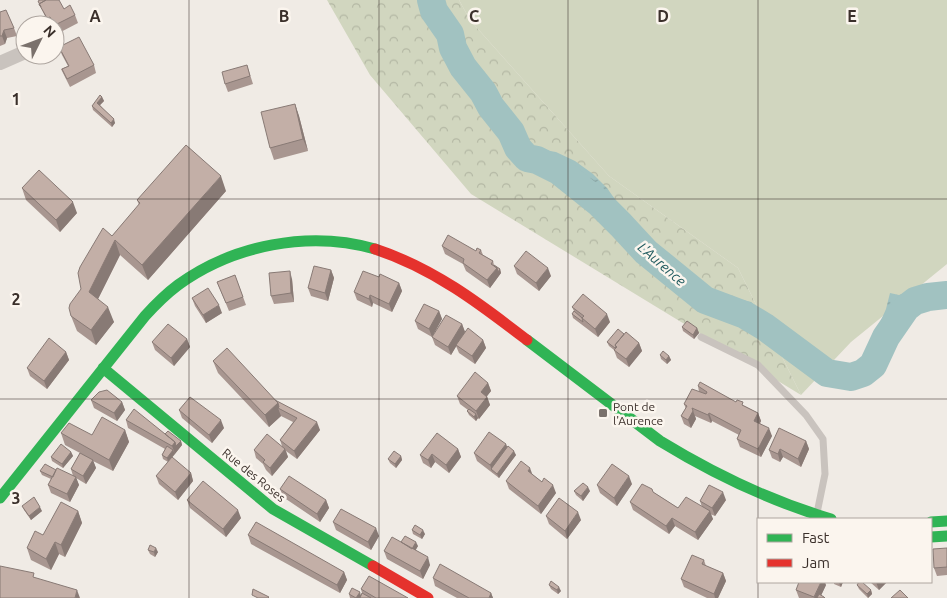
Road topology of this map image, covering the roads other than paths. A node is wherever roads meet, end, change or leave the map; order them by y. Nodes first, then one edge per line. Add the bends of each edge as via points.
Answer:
1 (15, 56) edge
2 (0, 63) edge
3 (701, 336) dead end
4 (103, 368) junction
5 (0, 498) edge
6 (816, 516) junction
7 (826, 518) edge
8 (947, 521) edge
9 (932, 522) edge
10 (947, 536) edge
11 (932, 537) edge
12 (428, 598) edge

1 - 2 street
3 - 6 lane via 758,366 806,415 823,439 825,474
4 - 5 main road
4 - 6 main road via 150,311 177,286 203,270 232,257 277,244 308,240 356,244 398,257 449,282 660,441 689,459 774,502
4 - 12 main road, Rue des Roses via 272,509
6 - 7 main road
8 - 9 main road
10 - 11 main road

